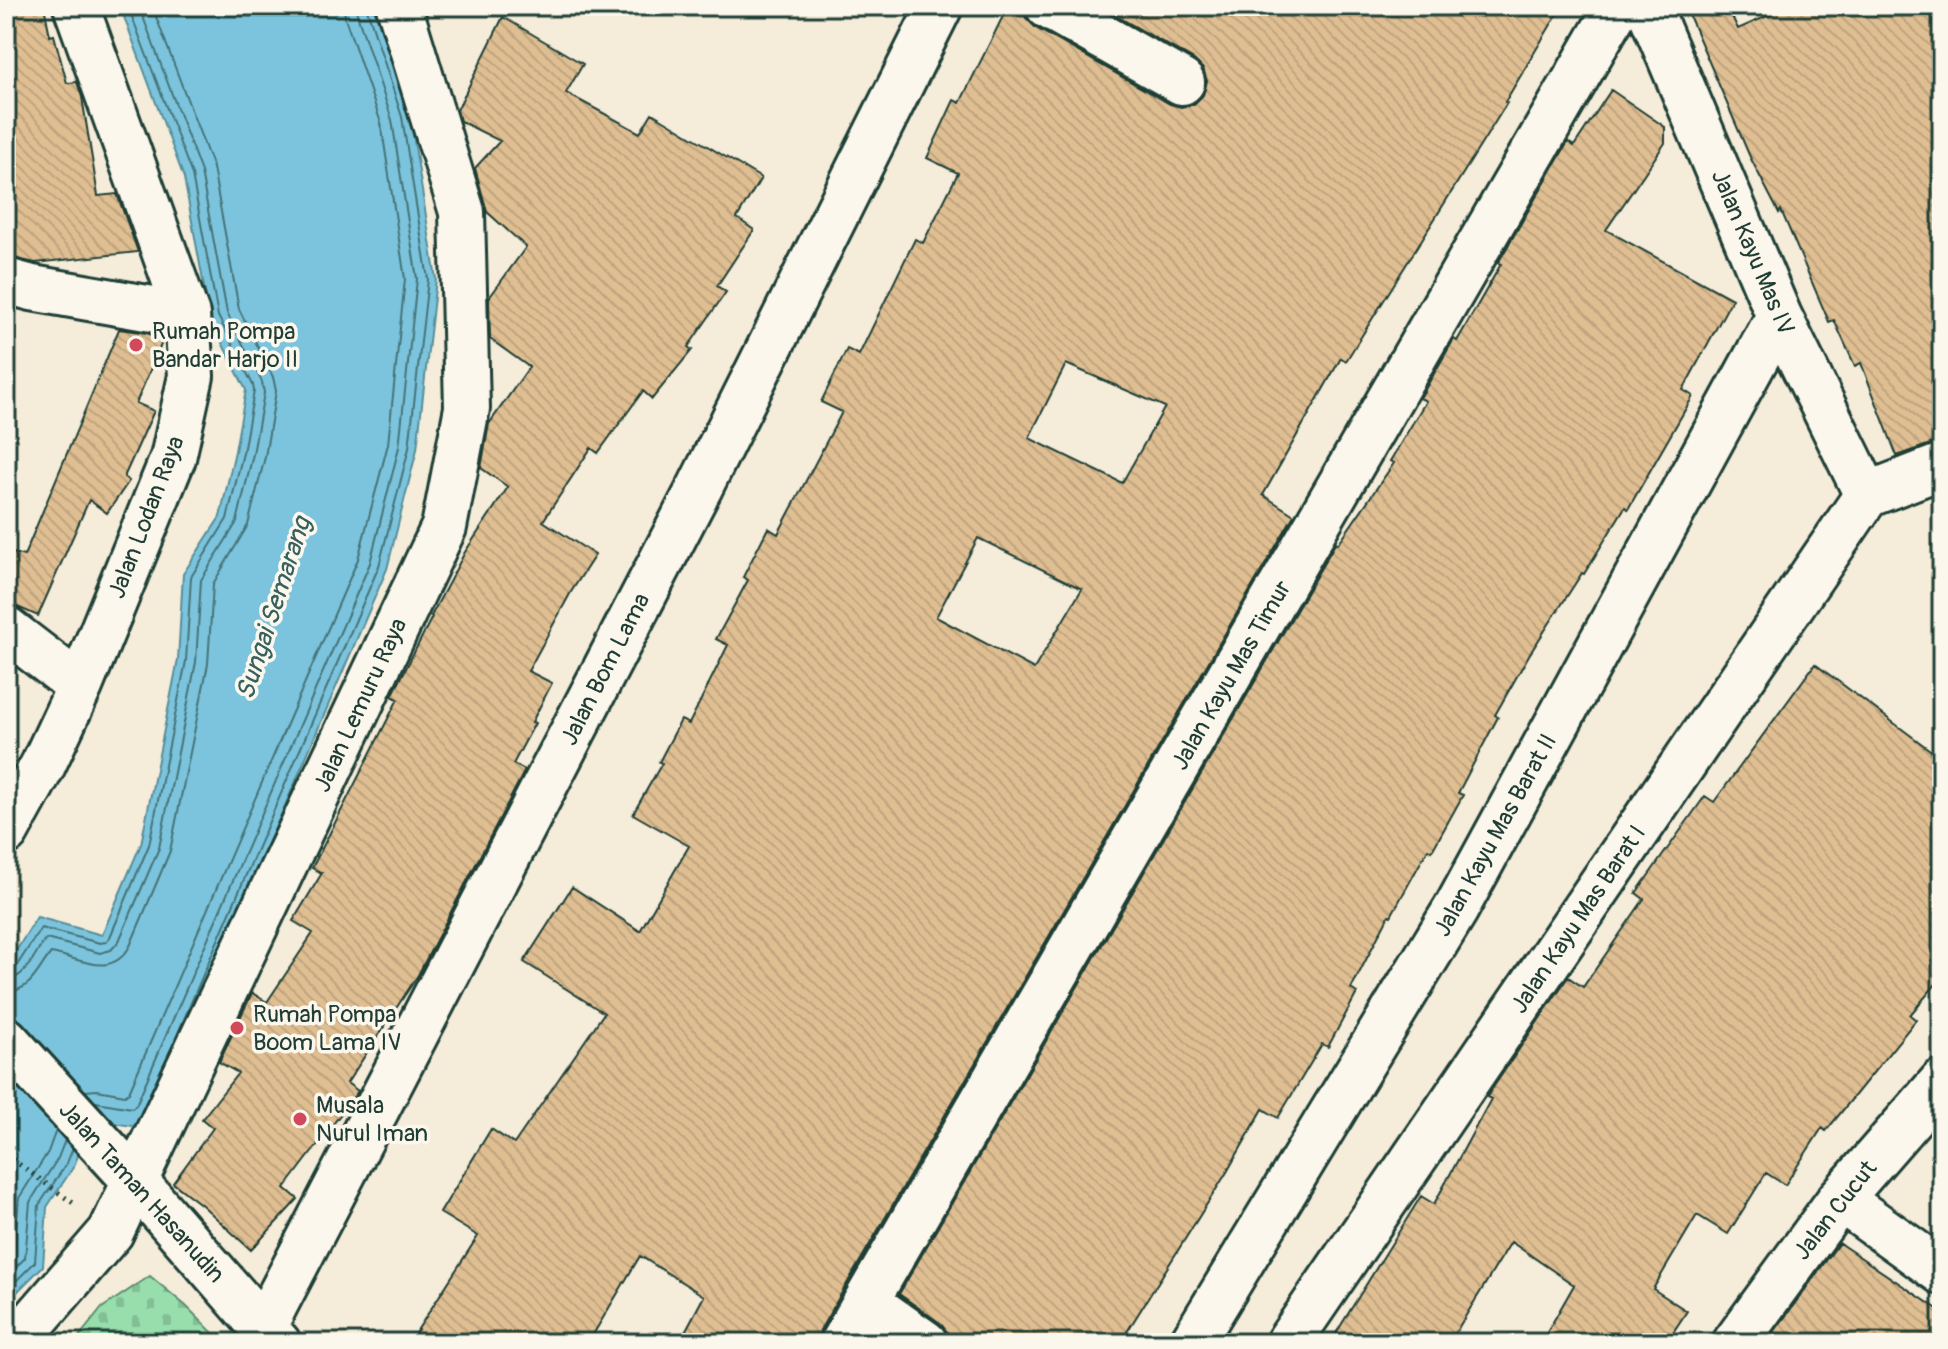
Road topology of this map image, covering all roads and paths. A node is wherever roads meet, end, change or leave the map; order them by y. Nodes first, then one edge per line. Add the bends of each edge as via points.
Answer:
1 (76, 6) edge
2 (399, 6) edge
3 (940, 6) edge
4 (1048, 6) edge
5 (1618, 6) edge
6 (1648, 6) edge
7 (1182, 82) dead end
8 (6, 281) edge
9 (187, 315) junction
10 (1779, 316) junction
11 (1942, 466) edge
12 (1867, 495) junction
13 (6, 629) edge
14 (80, 686) junction
15 (6, 832) edge
16 (6, 1040) edge
17 (1942, 1082) edge
18 (6, 1155) edge
19 (130, 1176) junction
20 (1840, 1199) junction
21 (81, 1209) dead end
22 (1942, 1272) edge
23 (867, 1302) junction
24 (271, 1336) edge
25 (15, 1343) edge
26 (842, 1343) edge
27 (925, 1343) edge
28 (1192, 1343) edge
29 (1288, 1343) edge
30 (1735, 1343) edge

1 - 9 street, Jalan Lodan Raya
2 - 19 street, Jalan Lemuru Raya via 462,212 467,408 444,527
3 - 24 street, Jalan Bom Lama
4 - 7 street
5 - 23 street, Jalan Kayu Mas Timur
6 - 10 street, Jalan Kayu Mas IV
8 - 9 street
9 - 14 street, Jalan Lodan Raya via 191,376 173,458
10 - 12 street, Jalan Kayu Mas IV
10 - 28 street, Jalan Kayu Mas Barat II via 1456,909
11 - 12 street
12 - 29 street, Jalan Kayu Mas Barat I
13 - 14 street
14 - 15 street, Jalan Lodan Raya
16 - 19 street, Jalan Taman Hasanudin
17 - 20 street, Jalan Cucut
18 - 21 path
19 - 24 street, Jalan Taman Hasanudin
19 - 25 street, Jalan Lemuru Raya via 111,1232
20 - 22 street
20 - 30 street, Jalan Cucut
23 - 26 street, Jalan Kayu Mas Timur
23 - 27 street

